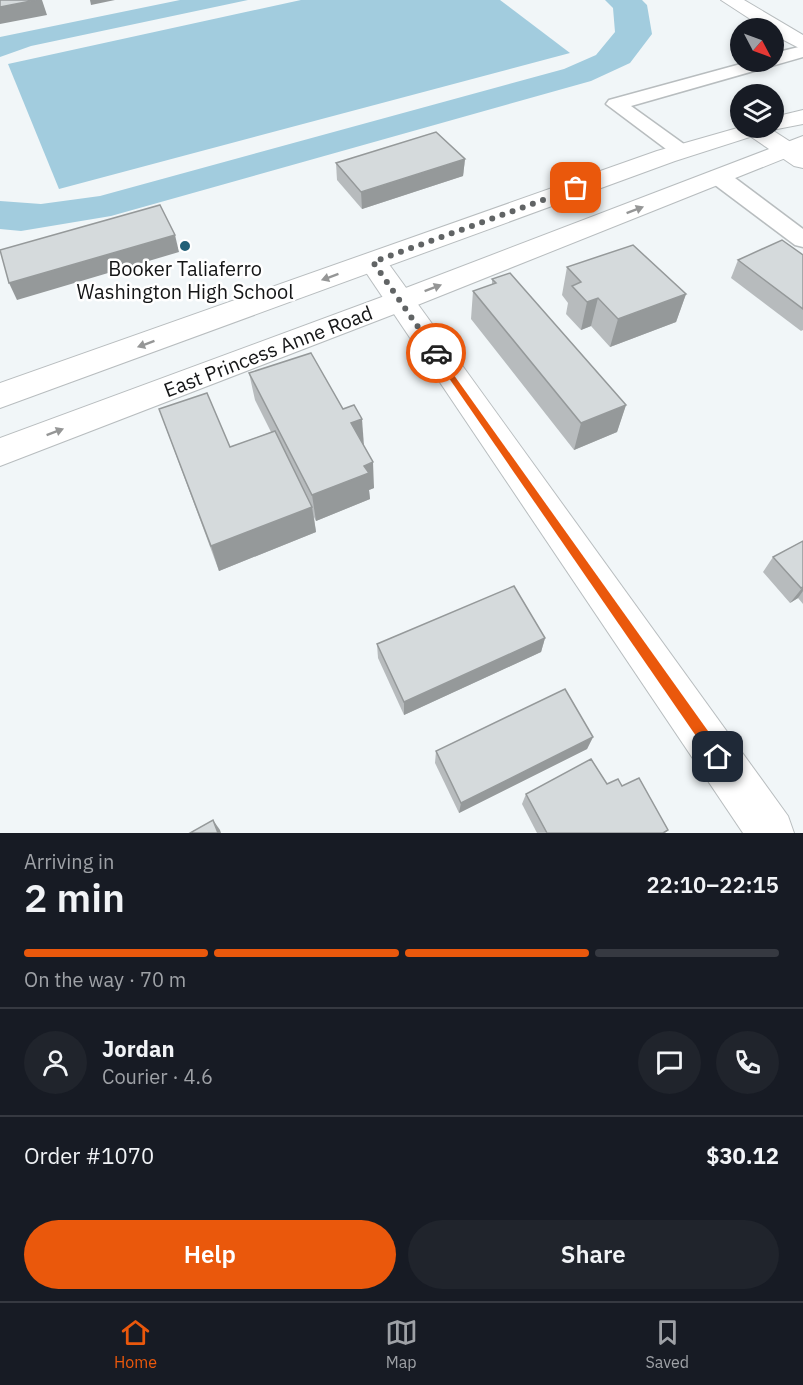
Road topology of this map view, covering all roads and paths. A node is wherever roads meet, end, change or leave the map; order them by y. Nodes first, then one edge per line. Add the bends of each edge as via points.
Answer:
1 (731, 0) edge
2 (803, 44) edge
3 (803, 51) edge
4 (784, 56) edge
5 (731, 72) edge
6 (803, 117) edge
7 (784, 122) edge
8 (730, 137) edge
9 (779, 138) edge
10 (681, 151) junction
11 (798, 152) edge
12 (719, 177) junction
13 (803, 240) edge
14 (373, 262) junction
15 (400, 301) junction
16 (0, 396) edge
17 (0, 452) edge
18 (771, 833) edge

1 - 2 main road
3 - 4 lane
5 - 10 lane via 616,104
6 - 7 main road
8 - 10 main road
9 - 11 main road
10 - 14 main road
11 - 12 main road, East Princess Anne Road
12 - 13 lane
15 -> 12 main road, East Princess Anne Road
14 - 15 main road
14 -> 16 main road
17 -> 15 main road, East Princess Anne Road
15 - 18 main road

